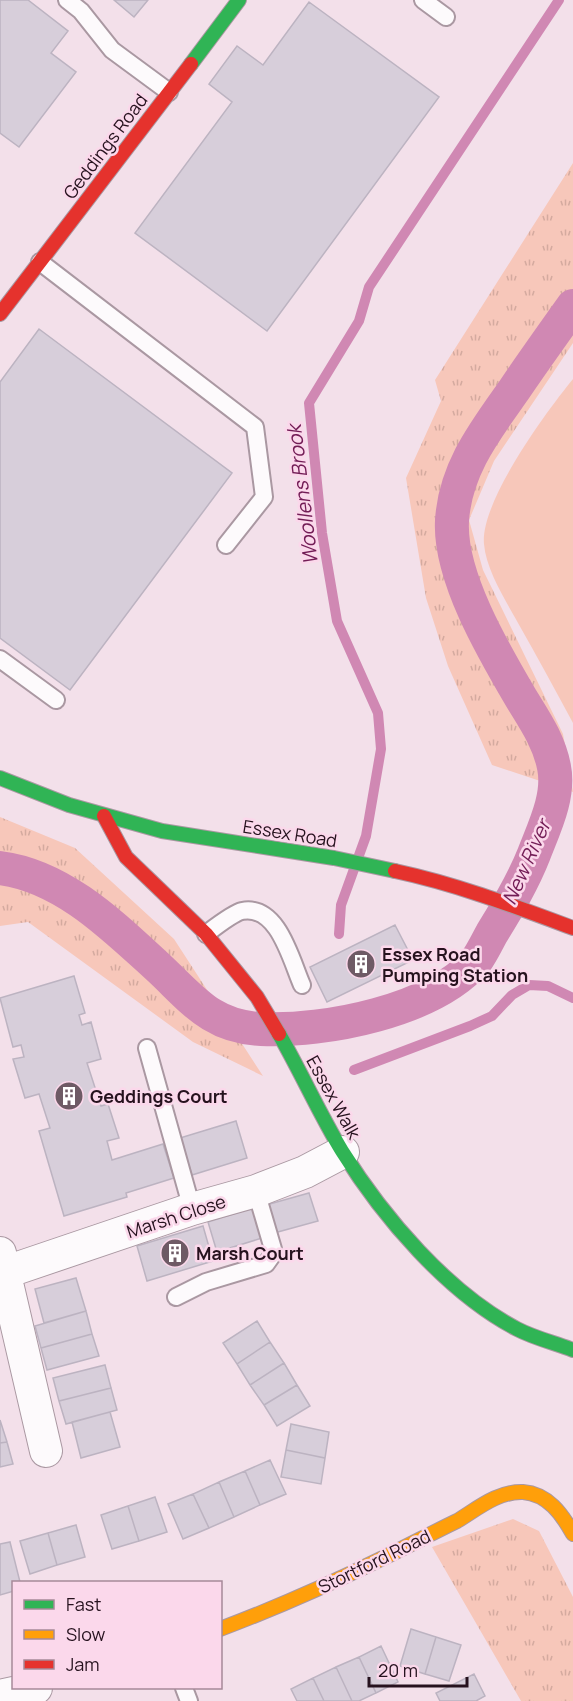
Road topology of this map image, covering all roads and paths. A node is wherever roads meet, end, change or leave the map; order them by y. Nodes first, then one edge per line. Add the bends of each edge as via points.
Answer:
1 (67, 0) edge
2 (239, 0) edge
3 (423, 0) edge
4 (446, 17) dead end
5 (170, 92) junction
6 (40, 262) junction
7 (0, 314) edge
8 (226, 545) dead end
9 (0, 659) edge
10 (56, 700) dead end
11 (0, 778) edge
12 (104, 816) junction
13 (573, 928) edge
14 (206, 934) junction
15 (302, 985) dead end
16 (147, 1048) dead end
17 (343, 1152) junction
18 (256, 1191) junction
19 (192, 1209) junction
20 (3, 1262) edge
21 (176, 1297) dead end
22 (573, 1350) edge
23 (46, 1451) dead end
24 (573, 1534) edge
25 (222, 1628) edge
26 (32, 1689) edge
27 (0, 1696) edge

1 - 5 lane via 81,11 112,51
2 - 5 street, Geddings Road
3 - 4 lane
5 - 6 street, Geddings Road
6 - 7 street, Geddings Road
6 - 8 lane via 255,427 264,497
9 - 10 lane
11 - 12 street, Essex Road
12 - 13 street, Essex Road via 162,831 334,858 427,878
12 - 14 street, Essex Walk via 126,857
14 - 15 lane via 242,911 263,913 276,924
14 - 17 street, Essex Walk via 262,1005
16 - 19 lane
17 - 18 street, Marsh Close
17 - 22 street, Essex Walk via 389,1217 455,1285 518,1330
18 - 19 street, Marsh Close
18 - 21 lane via 273,1249 266,1264 206,1282
19 - 20 street, Marsh Close
20 - 23 street, Marsh Close
24 - 25 street, Stortford Road via 563,1514 552,1504 527,1492 511,1493 341,1579
26 - 27 street

